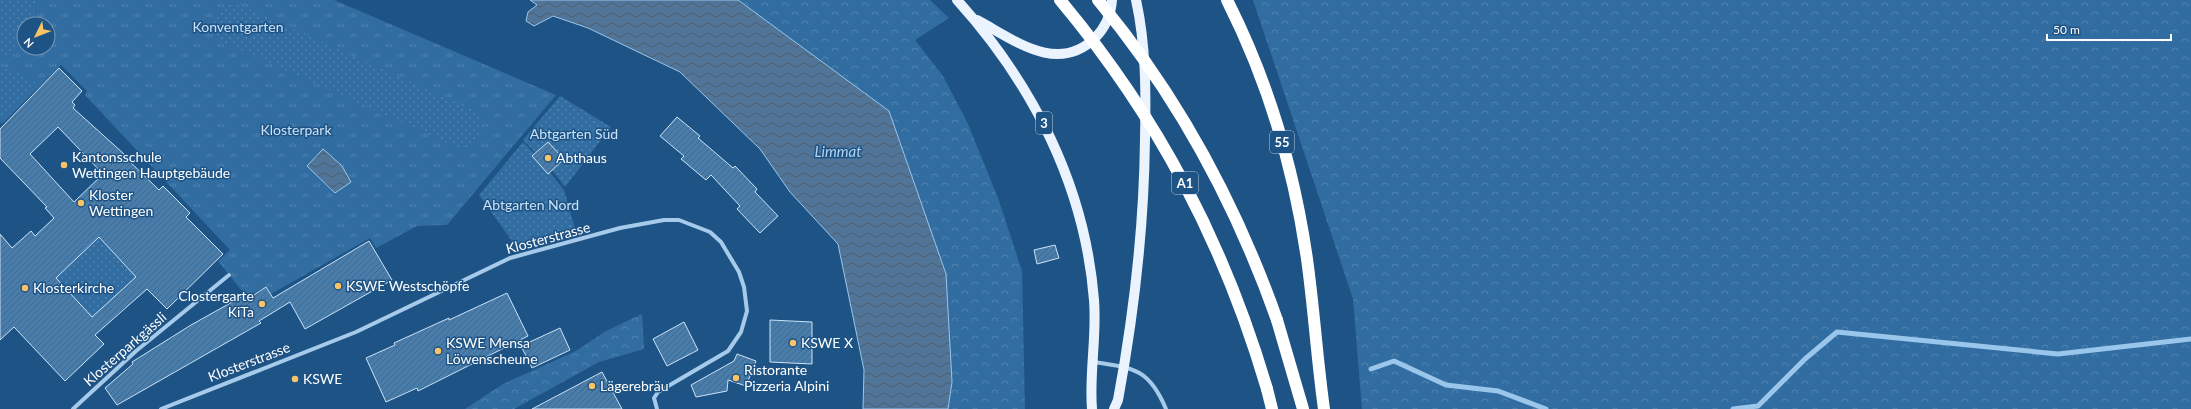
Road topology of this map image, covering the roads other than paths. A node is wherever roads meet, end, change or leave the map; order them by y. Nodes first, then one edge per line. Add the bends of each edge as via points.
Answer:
1 (957, 0) edge
2 (1060, 0) edge
3 (1098, 0) edge
4 (1112, 0) edge
5 (1136, 0) edge
6 (1227, 0) edge
7 (974, 19) junction
8 (229, 275) dead end
9 (1094, 362) junction
10 (1124, 367) junction
11 (73, 409) edge
12 (161, 409) edge
13 (657, 409) edge
14 (1092, 409) edge
15 (1114, 409) edge
16 (1166, 409) edge
17 (1272, 409) edge
18 (1303, 409) edge
19 (1324, 409) edge

1 - 7 main road, 3
2 - 17 highway, A1, bridge via 1119,76 1164,144 1185,182 1208,228 1240,304
3 - 18 highway, A1, bridge via 1164,89 1211,168 1251,250 1278,320
4 - 7 main road via 1106,24 1099,34 1080,49 1060,55 1048,55 1029,49
5 - 10 main road via 1143,46 1146,109 1145,174 1140,248
6 - 19 highway, 55 via 1264,84 1282,141 1302,229
7 - 9 main road, 3 via 1004,56 1033,102 1066,173 1079,213 1091,270 1096,336
8 - 11 street, Klosterparkgässli via 136,351
9 - 10 street
9 - 14 main road, 3
10 - 15 main road
10 - 16 street via 1133,368 1144,376
12 - 13 street, Klosterstrasse via 356,332 510,258 620,228 664,220 679,220 710,232 721,242 739,272 747,311 740,332 728,350 658,392 654,398

